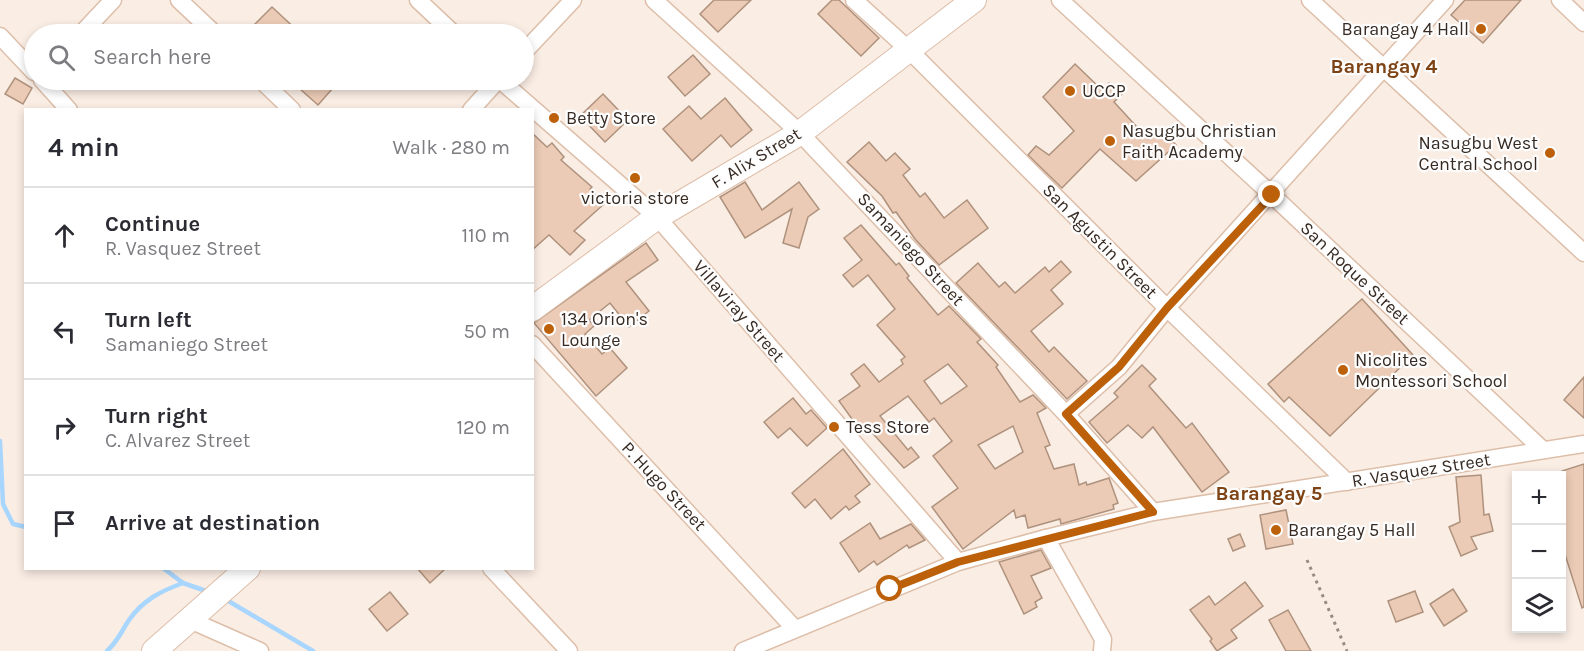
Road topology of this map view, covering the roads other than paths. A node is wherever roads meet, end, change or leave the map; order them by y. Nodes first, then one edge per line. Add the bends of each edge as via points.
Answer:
1 (113, 0) edge
2 (179, 0) edge
3 (418, 0) edge
4 (573, 0) edge
5 (654, 0) edge
6 (854, 0) edge
7 (974, 0) edge
8 (1060, 0) edge
9 (1310, 0) edge
10 (1445, 0) edge
11 (1560, 0) edge
12 (1584, 23) edge
13 (90, 24) edge
14 (204, 24) edge
15 (443, 24) edge
16 (0, 36) edge
17 (534, 41) edge
18 (908, 49) junction
19 (24, 61) edge
20 (1383, 66) junction
21 (51, 90) edge
22 (271, 90) edge
23 (490, 90) edge
24 (511, 90) edge
25 (67, 108) edge
26 (290, 108) edge
27 (473, 108) edge
28 (531, 108) edge
29 (534, 110) edge
30 (800, 133) junction
31 (1272, 195) junction
32 (657, 217) junction
33 (1584, 253) edge
34 (534, 308) edge
35 (1167, 308) junction
36 (534, 346) edge
37 (1066, 414) junction
38 (1584, 444) edge
39 (1543, 450) junction
40 (1347, 482) junction
41 (1153, 512) junction
42 (1046, 538) junction
43 (958, 562) junction
44 (493, 570) edge
45 (243, 572) edge
46 (198, 612) junction
47 (795, 629) junction
48 (154, 651) edge
49 (260, 651) edge
50 (569, 651) edge
51 (743, 651) edge
52 (1102, 651) edge

1 - 13 street
2 - 14 street
3 - 15 street
4 - 17 street
5 - 30 street, Samaniego Street
6 - 18 street, San Agustin Street
7 - 18 main road, F. Alix Street
8 - 31 street, San Roque Street
9 - 20 street
10 - 20 street
11 - 12 street
16 - 19 street
18 - 30 main road, F. Alix Street
18 - 35 street, San Agustin Street
20 - 31 street
20 - 33 street
21 - 25 street
22 - 26 street
23 - 27 street
24 - 28 street, Villaviray Street
29 - 32 street, Villaviray Street
30 - 32 main road, F. Alix Street
30 - 37 street, Samaniego Street
31 - 35 street
31 - 39 street, San Roque Street
32 - 34 main road, F. Alix Street
32 - 43 street, Villaviray Street
35 - 37 street via 1119,367
35 - 40 street, San Agustin Street
36 - 47 street, P. Hugo Street
37 - 41 street, Samaniego Street
38 - 39 street, R. Vasquez Street
39 - 40 street, R. Vasquez Street
40 - 41 street, R. Vasquez Street
41 - 42 street, R. Vasquez Street
42 - 43 street, R. Vasquez Street
42 - 52 street via 1103,639
43 - 47 street, R. Vasquez Street
44 - 50 street
45 - 46 main road
46 - 48 main road
46 - 49 street
47 - 51 street, R. Vasquez Street

